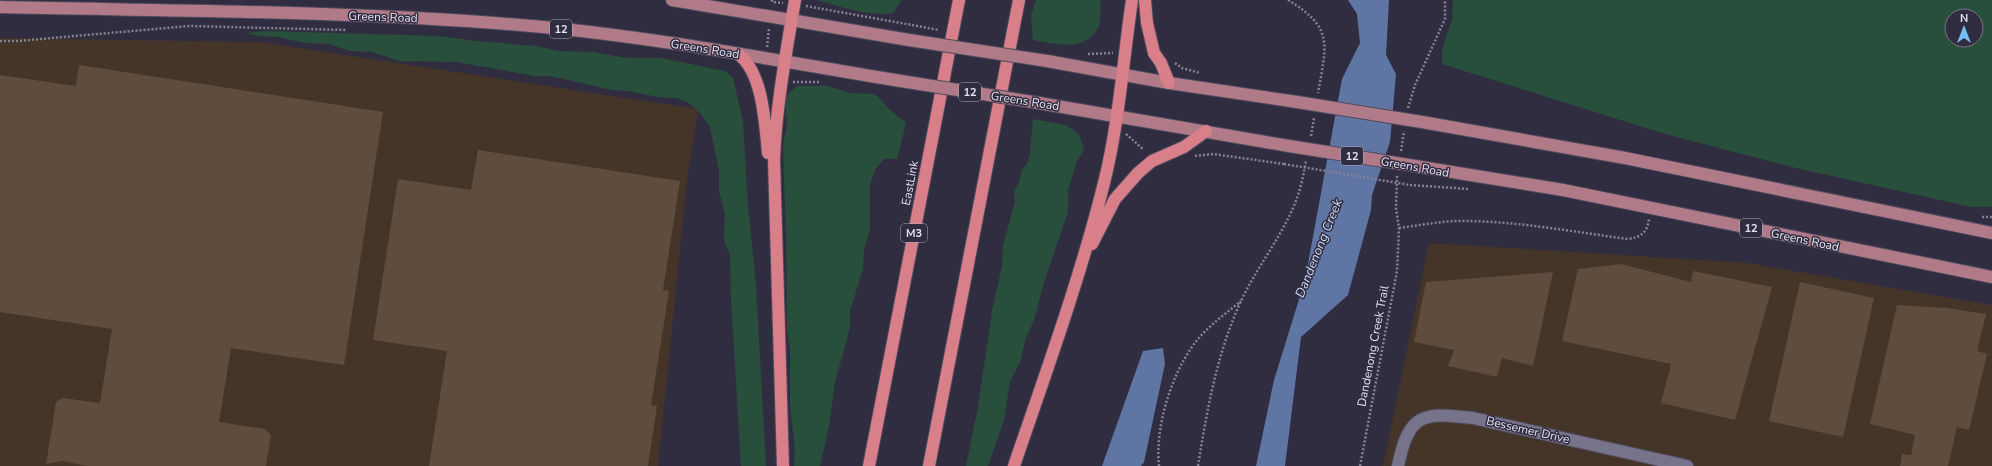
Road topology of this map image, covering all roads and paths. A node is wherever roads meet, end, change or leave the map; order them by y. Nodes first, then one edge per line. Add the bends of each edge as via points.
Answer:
1 (672, 0) edge
2 (959, 0) edge
3 (1019, 0) edge
4 (1132, 0) edge
5 (1145, 0) edge
6 (1288, 0) edge
7 (1445, 0) edge
8 (772, 1) edge
9 (794, 2) edge
10 (0, 7) edge
11 (770, 16) junction
12 (1445, 19) dead end
13 (792, 20) junction
14 (912, 25) dead end
15 (353, 30) dead end
16 (0, 41) edge
17 (738, 54) junction
18 (766, 59) junction
19 (784, 62) junction
20 (1122, 74) junction
21 (781, 80) junction
22 (822, 82) dead end
23 (1169, 82) junction
24 (1318, 96) dead end
25 (1116, 115) junction
26 (1315, 115) dead end
27 (1206, 132) junction
28 (1310, 142) dead end
29 (1307, 156) dead end
30 (1284, 164) dead end
31 (1410, 185) dead end
32 (774, 196) junction
33 (1651, 207) junction
34 (1992, 233) edge
35 (1084, 255) junction
36 (1992, 277) edge
37 (1242, 300) junction
38 (783, 466) edge
39 (869, 466) edge
40 (929, 466) edge
41 (1014, 466) edge
42 (1159, 466) edge
43 (1198, 466) edge
44 (1360, 466) edge
45 (1398, 466) edge
46 (1687, 466) edge

1 - 11 main road
2 - 39 highway, EastLink / M3
3 - 40 highway
4 - 20 highway
5 - 23 highway via 1154,53
6 - 24 path via 1310,14 1318,23 1323,36 1325,52
7 - 12 path
8 - 9 path
8 - 11 path
9 - 13 highway
9 - 14 path
10 - 17 main road, Greens Road / 12 via 367,16 463,21 608,34
11 - 13 main road
11 - 18 path
13 - 19 highway
13 - 20 main road, bridge
15 - 16 path via 189,26
17 - 18 main road, Greens Road / 12
17 - 32 highway via 752,70 759,92
18 - 19 main road, Greens Road / 12
19 - 21 highway
19 - 25 main road, Greens Road / 12, bridge
20 - 23 main road
20 - 25 highway
21 - 22 path
21 - 32 highway via 775,126
23 - 34 main road, bridge via 1422,122 1625,158
25 - 27 main road, Greens Road / 12
25 - 35 highway via 1104,182
26 - 28 path
27 - 33 main road, Greens Road / 12, bridge via 1563,190
27 - 35 highway via 1184,147 1152,161 1124,187
29 - 37 path via 1293,208
30 - 31 path, bridge
32 - 38 highway
33 - 36 main road, Greens Road / 12
33 - 44 path, Dandenong Creek Trail via 1647,229 1636,238 1628,239 1507,223 1468,221 1399,228 1397,271
35 - 41 highway
37 - 42 path via 1209,328 1192,346 1184,361 1165,406 1158,447
37 - 43 path via 1218,365
45 - 46 street, Bessemer Drive via 1402,447 1412,427 1428,416 1444,415 1473,418

